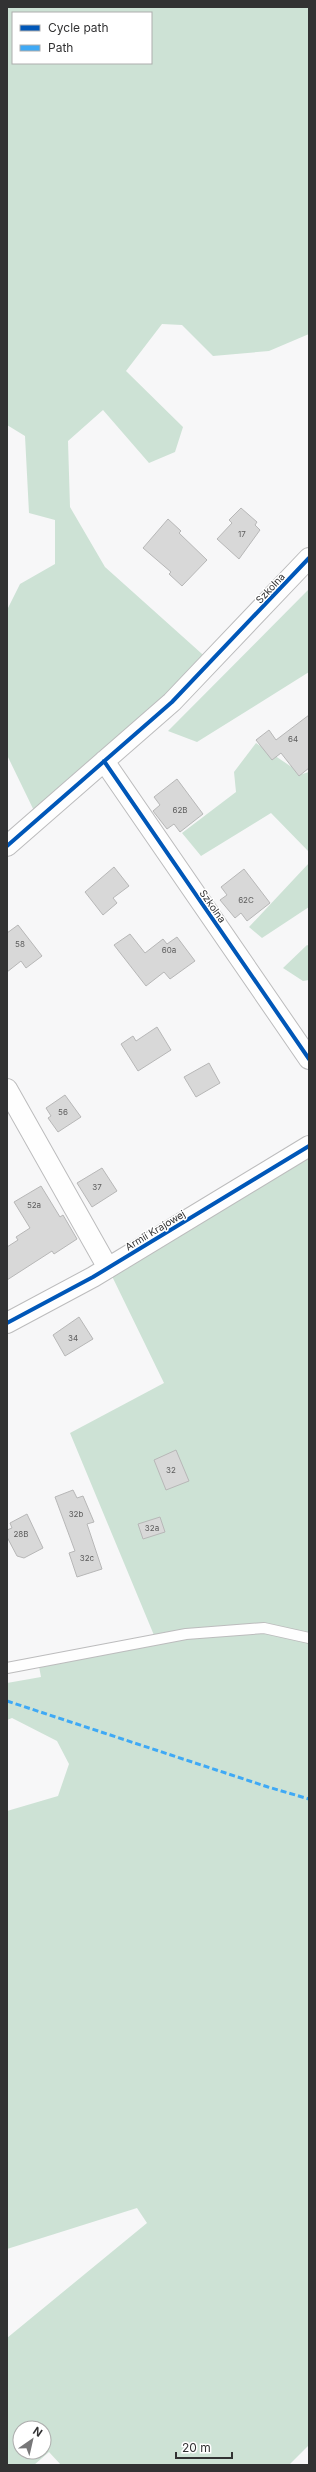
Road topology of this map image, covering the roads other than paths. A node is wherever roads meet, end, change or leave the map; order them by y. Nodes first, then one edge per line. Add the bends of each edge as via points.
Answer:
1 (309, 558) edge
2 (104, 762) junction
3 (7, 846) edge
4 (309, 1059) edge
5 (7, 1089) edge
6 (309, 1146) edge
7 (108, 1268) junction
8 (7, 1323) edge
9 (309, 1638) edge
10 (7, 1668) edge

1 - 2 street, Szkolna via 172,702
2 - 3 street, Szkolna
2 - 4 street, Szkolna
5 - 7 street
6 - 7 street, Armii Krajowej
7 - 8 street, Armii Krajowej
9 - 10 lane via 264,1628 186,1634

